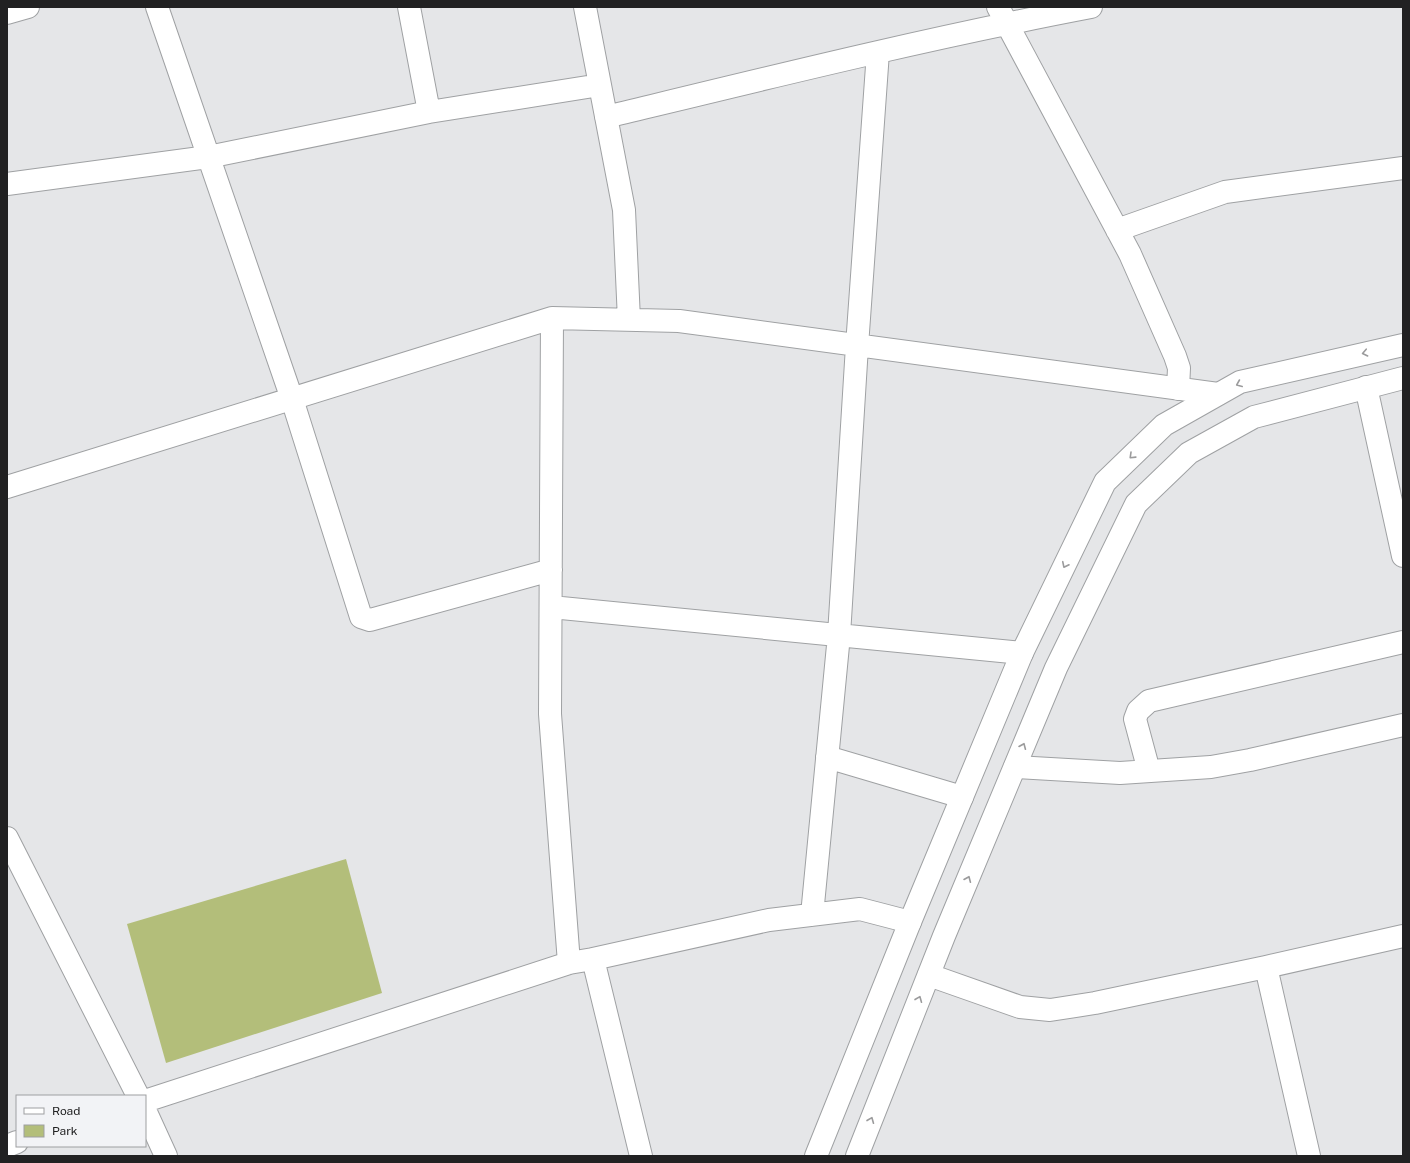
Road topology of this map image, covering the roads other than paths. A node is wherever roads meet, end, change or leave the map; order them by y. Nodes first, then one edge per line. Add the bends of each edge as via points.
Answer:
1 (28, 7) edge
2 (157, 7) edge
3 (409, 7) edge
4 (586, 7) edge
5 (1091, 7) edge
6 (7, 13) edge
7 (1002, 15) edge
8 (878, 52) junction
9 (600, 85) junction
10 (429, 112) junction
11 (606, 117) junction
12 (208, 156) junction
13 (1403, 168) edge
14 (7, 184) edge
15 (1117, 230) junction
16 (552, 318) junction
17 (629, 320) junction
18 (1403, 345) edge
19 (857, 346) junction
20 (1403, 378) edge
21 (1366, 387) junction
22 (1178, 389) junction
23 (1218, 394) junction
24 (292, 399) junction
25 (7, 487) edge
26 (1400, 526) edge
27 (1403, 556) edge
28 (551, 570) junction
29 (551, 607) junction
30 (839, 635) junction
31 (1403, 642) edge
32 (1022, 653) junction
33 (1403, 725) edge
34 (828, 757) junction
35 (1014, 767) junction
36 (1149, 771) junction
37 (962, 797) junction
38 (7, 838) edge
39 (812, 915) junction
40 (910, 922) junction
41 (1403, 936) edge
42 (593, 959) junction
43 (569, 963) junction
44 (1266, 967) junction
45 (929, 975) junction
46 (137, 1095) edge
47 (146, 1101) edge
48 (146, 1112) edge
49 (166, 1156) edge
50 (641, 1156) edge
51 (816, 1156) edge
52 (857, 1156) edge
53 (1309, 1156) edge

1 - 6 street
2 - 12 street
3 - 10 street
4 - 9 street
5 - 7 street
7 - 8 street
7 - 15 street
8 - 11 street
8 - 19 street
9 - 10 street
9 - 11 street
10 - 12 street
11 - 17 street via 624,210
12 - 14 street
12 - 24 street
13 - 15 street via 1225,192
15 - 22 street via 1175,356 1179,368
16 - 17 street
16 - 24 street
16 - 28 street
17 - 19 street via 679,321
18 -> 23 street via 1240,382
19 - 22 street
19 - 30 street
20 - 21 street
21 - 26 street
35 -> 21 street via 1056,668 1136,504 1189,453 1254,417
22 - 23 street
23 -> 32 street via 1164,425 1105,482
24 - 25 street
24 - 28 street via 361,617 370,620
26 - 27 street
28 - 29 street
29 - 30 street
29 - 43 street via 550,714
30 - 32 street
30 - 34 street
31 - 36 street via 1148,701 1138,711 1135,719
32 - 37 street
33 - 36 street via 1250,760 1211,767
34 - 37 street
34 - 39 street
35 - 36 street via 1120,773
45 -> 35 street
37 - 40 street
38 - 46 street
39 - 40 street via 860,909
39 - 42 street via 769,920
40 - 51 street
41 - 44 street
42 - 43 street
42 - 50 street
43 - 47 street
44 - 45 street via 1050,1010 1020,1007
44 - 53 street
52 -> 45 street
48 - 49 street

